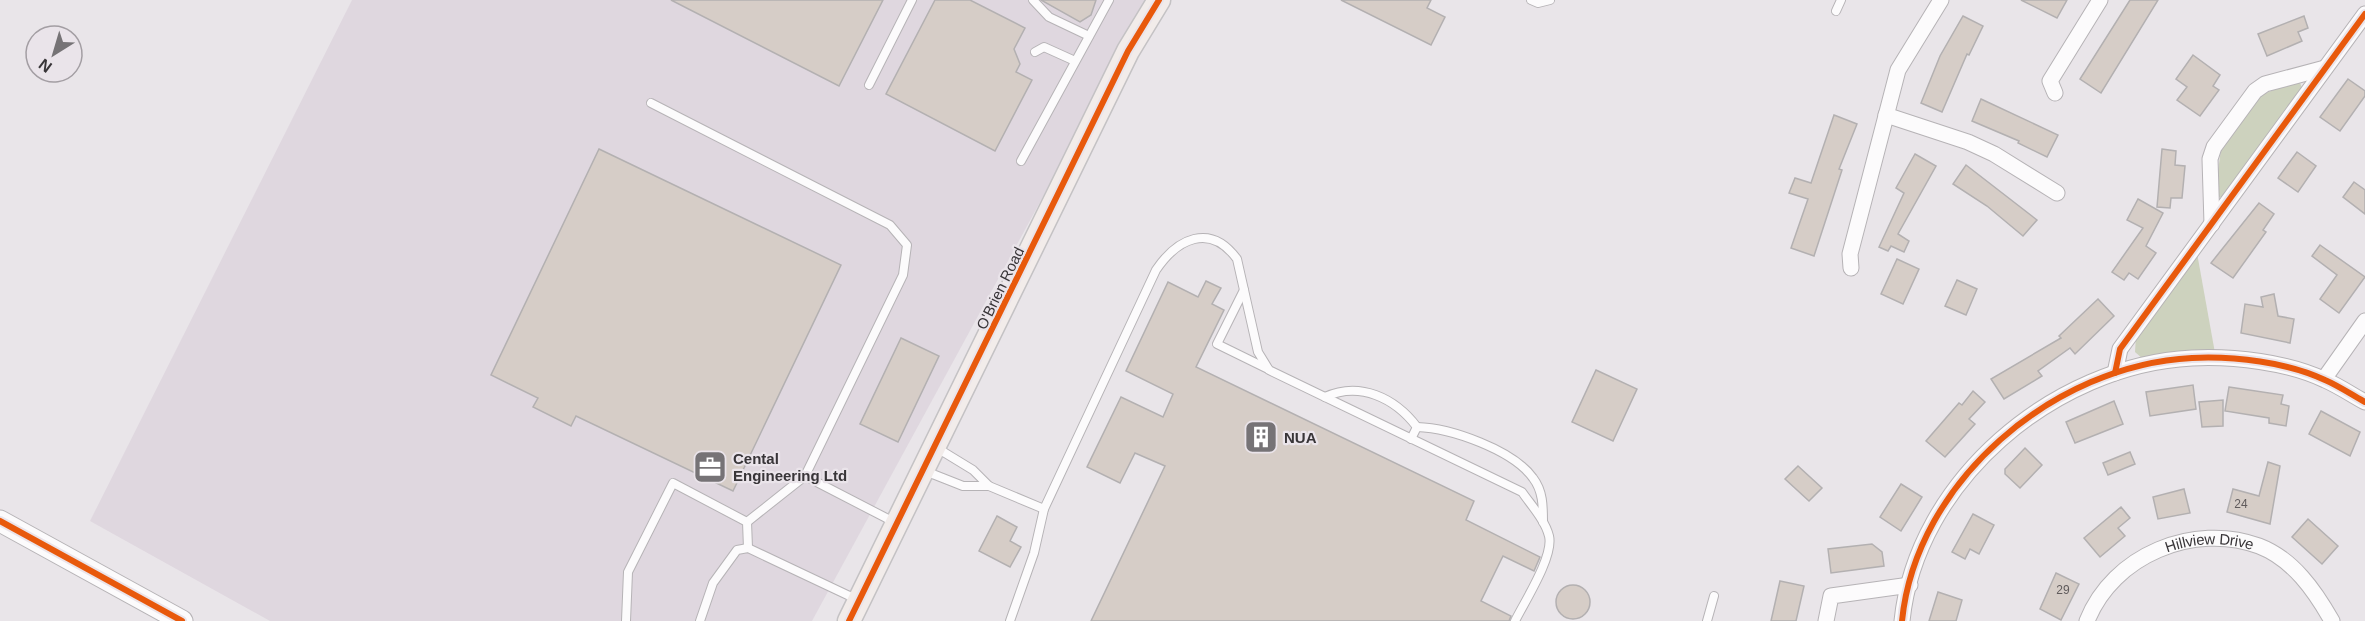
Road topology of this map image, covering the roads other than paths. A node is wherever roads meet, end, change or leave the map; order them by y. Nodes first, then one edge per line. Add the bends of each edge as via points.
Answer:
1 (912, 0) edge
2 (1034, 0) edge
3 (1109, 0) edge
4 (1159, 0) edge
5 (1531, 0) edge
6 (1550, 0) edge
7 (1841, 0) edge
8 (1941, 0) edge
9 (2100, 0) edge
10 (1836, 11) dead end
11 (2365, 14) edge
12 (1089, 36) junction
13 (1035, 52) dead end
14 (1075, 62) junction
15 (2325, 68) junction
16 (869, 85) dead end
17 (2055, 93) dead end
18 (651, 103) dead end
19 (1886, 115) junction
20 (1021, 161) dead end
21 (2057, 193) dead end
22 (2212, 224) junction
23 (1851, 268) dead end
24 (1244, 290) junction
25 (2365, 321) edge
26 (1270, 370) junction
27 (2115, 373) junction
28 (2324, 379) junction
29 (1325, 397) junction
30 (2365, 402) edge
31 (1417, 427) junction
32 (1411, 439) junction
33 (936, 447) junction
34 (925, 471) junction
35 (805, 476) junction
36 (989, 486) junction
37 (1044, 509) junction
38 (0, 521) edge
39 (747, 522) junction
40 (898, 524) junction
41 (1543, 524) junction
42 (748, 548) junction
43 (1910, 585) junction
44 (1714, 596) dead end
45 (860, 600) junction
46 (182, 621) edge
47 (626, 621) edge
48 (700, 621) edge
49 (849, 621) edge
50 (1010, 621) edge
51 (1515, 621) edge
52 (1707, 621) edge
53 (1826, 621) edge
54 (1902, 621) edge
55 (2087, 621) edge
56 (2332, 621) edge

1 - 16 lane
2 - 12 lane via 1049,16
3 - 12 lane
4 - 33 main road, O'Brien Road via 1128,51
5 - 6 lane
7 - 10 lane
8 - 19 street via 1898,70
9 - 17 street via 2050,81
11 - 15 street
12 - 14 lane
13 - 14 lane via 1044,47
14 - 20 lane
15 - 22 street
15 - 22 street via 2265,84 2255,91 2214,147 2210,159
18 - 35 lane via 890,225 908,245 903,275
19 - 21 street via 1977,146
19 - 23 street via 1850,254
22 - 27 street via 2120,350
24 - 26 lane via 1258,352
24 - 26 lane via 1217,344
24 - 37 lane via 1237,259 1228,247 1198,238 1184,240 1168,251
25 - 28 street
26 - 29 lane
27 - 28 street via 2191,358 2227,359
27 - 43 street via 2033,412 2001,436 1937,518
28 - 30 street
29 - 31 lane via 1363,390 1404,410
29 - 32 lane
31 - 32 lane
31 - 41 lane via 1432,427 1485,444 1519,464 1534,478 1543,500
32 - 41 lane via 1522,492
33 - 34 main road, O'Brien Road
33 - 36 lane via 973,470
34 - 36 lane via 963,486
34 - 40 main road, O'Brien Road
35 - 39 lane
35 - 40 lane
36 - 37 lane
37 - 50 lane via 1034,553
38 - 46 main road
39 - 42 lane
39 - 47 lane via 673,483 628,572
40 - 45 main road, O'Brien Road
41 - 51 lane via 1550,551
42 - 45 lane
42 - 48 lane via 737,550 713,583
43 - 53 street via 1831,596
43 - 54 street
44 - 52 lane
45 - 49 main road, O'Brien Road
55 - 56 street, Hillview Drive via 2108,585 2144,556 2193,539 2223,537 2261,547 2290,565 2310,585

